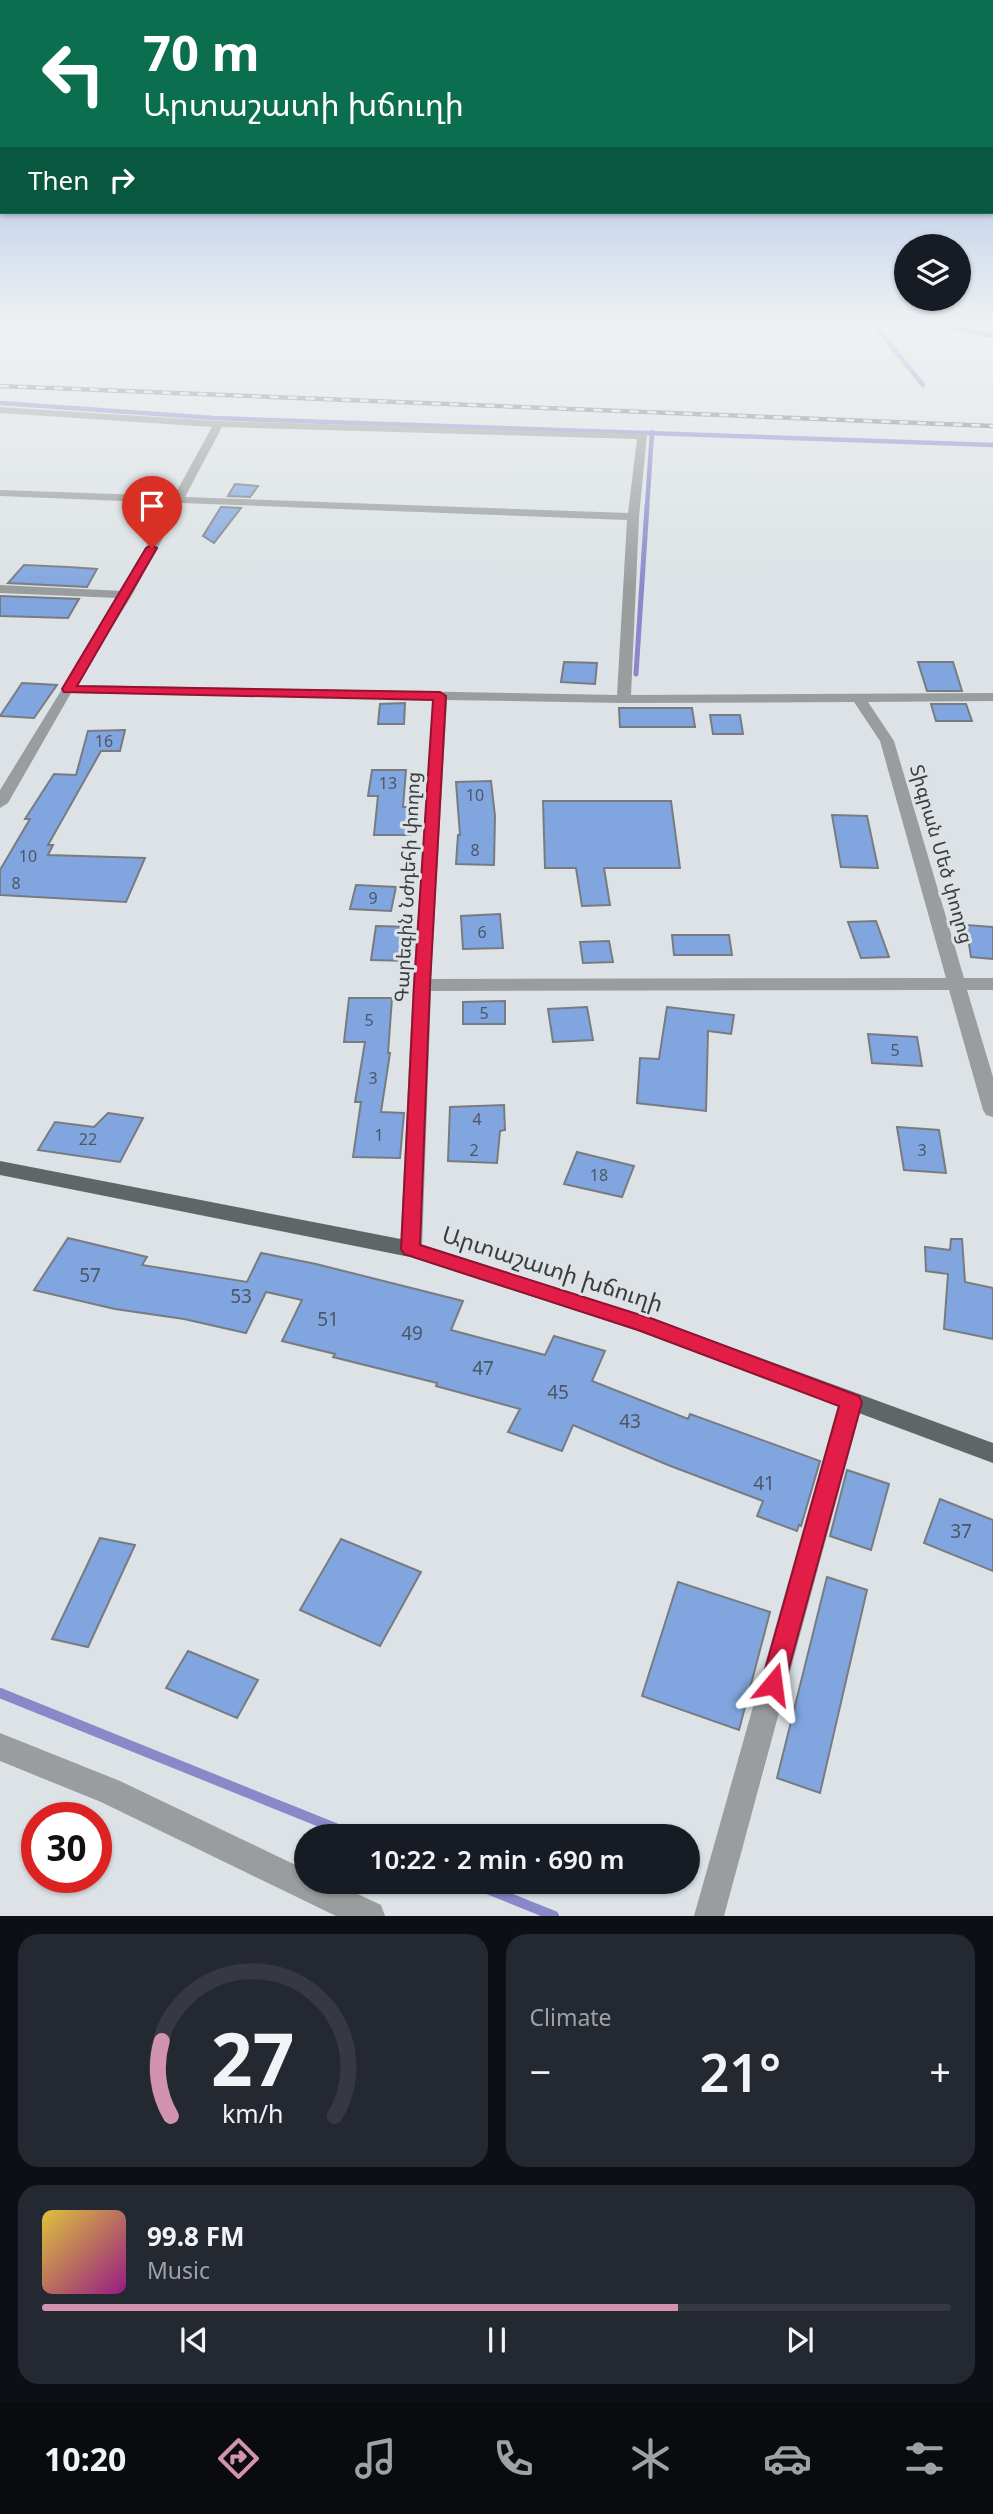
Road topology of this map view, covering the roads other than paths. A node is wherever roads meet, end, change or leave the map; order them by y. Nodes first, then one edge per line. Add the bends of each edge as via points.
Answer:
1 (22, 411) edge
2 (219, 424) junction
3 (0, 493) edge
4 (177, 501) junction
5 (633, 517) junction
6 (0, 589) edge
7 (127, 595) junction
8 (68, 689) junction
9 (440, 696) junction
10 (858, 697) junction
11 (993, 697) edge
12 (624, 699) junction
13 (0, 803) edge
14 (958, 984) junction
15 (993, 984) edge
16 (422, 985) junction
17 (993, 1110) edge
18 (0, 1168) edge
19 (411, 1249) junction
20 (851, 1402) junction
21 (993, 1453) edge
22 (0, 1747) edge
23 (370, 1916) edge
24 (709, 1916) edge

1 - 2 street
2 - 4 street
2 - 5 street via 643,436
3 - 4 street
4 - 5 street
4 - 7 street
5 - 12 street
6 - 7 street
7 - 8 street
8 - 9 street
8 - 13 street
9 - 12 street
9 - 16 street, Գարեգին Նժդեհի փողոց
10 - 11 street
10 - 12 street
10 - 14 street, Տիգրան Մեծ փողոց via 887,741
14 - 15 street
14 - 16 street
14 - 17 street, Տիգրան Մեծ փողոց
16 - 19 street, Գարեգին Նժդեհի փողոց
18 - 19 main road, Արտաշատի խճուղի
19 - 20 main road, Արտաշատի խճուղի via 646,1325
20 - 21 main road, Արտաշատի խճուղի
20 - 24 street
22 - 23 street via 110,1791

